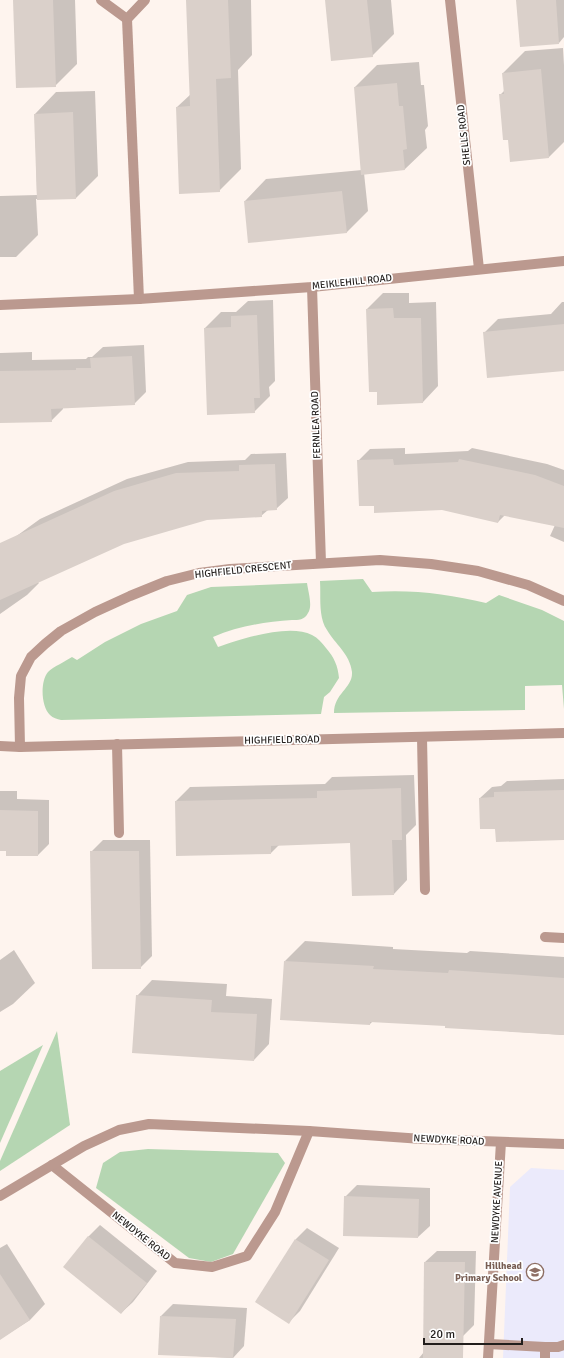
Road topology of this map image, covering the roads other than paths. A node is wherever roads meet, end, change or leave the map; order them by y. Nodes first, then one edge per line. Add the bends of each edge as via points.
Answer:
1 (101, 0) edge
2 (145, 0) edge
3 (450, 0) edge
4 (127, 19) junction
5 (564, 261) edge
6 (479, 269) junction
7 (312, 287) junction
8 (140, 299) junction
9 (0, 305) edge
10 (321, 563) junction
11 (564, 602) edge
12 (564, 733) edge
13 (422, 737) junction
14 (117, 744) junction
15 (0, 746) edge
16 (20, 747) junction
17 (119, 833) dead end
18 (424, 890) dead end
19 (545, 937) dead end
20 (564, 938) edge
21 (310, 1131) junction
22 (500, 1142) junction
23 (564, 1144) edge
24 (52, 1165) junction
25 (0, 1196) edge
26 (489, 1344) junction
27 (564, 1345) edge
28 (545, 1347) junction
29 (488, 1358) edge
30 (545, 1358) edge

1 - 4 street
2 - 4 street
3 - 6 street, SHELLS ROAD
4 - 8 street
5 - 6 street, MEIKLEHILL ROAD
6 - 7 street, MEIKLEHILL ROAD
7 - 8 street, MEIKLEHILL ROAD
7 - 10 street, FERNLEA ROAD
8 - 9 street, MEIKLEHILL ROAD
10 - 11 street, HIGHFIELD CRESCENT via 380,560 478,571 528,585
10 - 16 street, HIGHFIELD CRESCENT via 192,574 130,596 95,612 61,632 31,657 21,676
12 - 13 street, HIGHFIELD ROAD
13 - 14 street, HIGHFIELD ROAD
13 - 18 street
14 - 16 street, HIGHFIELD ROAD
14 - 17 street
15 - 16 street, HIGHFIELD ROAD
19 - 20 street
21 - 22 street, NEWDYKE ROAD
21 - 24 street, NEWDYKE ROAD via 149,1124 119,1130 84,1146
21 - 24 street, NEWDYKE ROAD via 275,1212 247,1256 212,1267 175,1263
22 - 23 street, NEWDYKE ROAD
22 - 26 street, NEWDYKE AVENUE
24 - 25 street, NEWDYKE ROAD
26 - 28 street
26 - 29 street, NEWDYKE AVENUE
27 - 28 street
28 - 30 street

